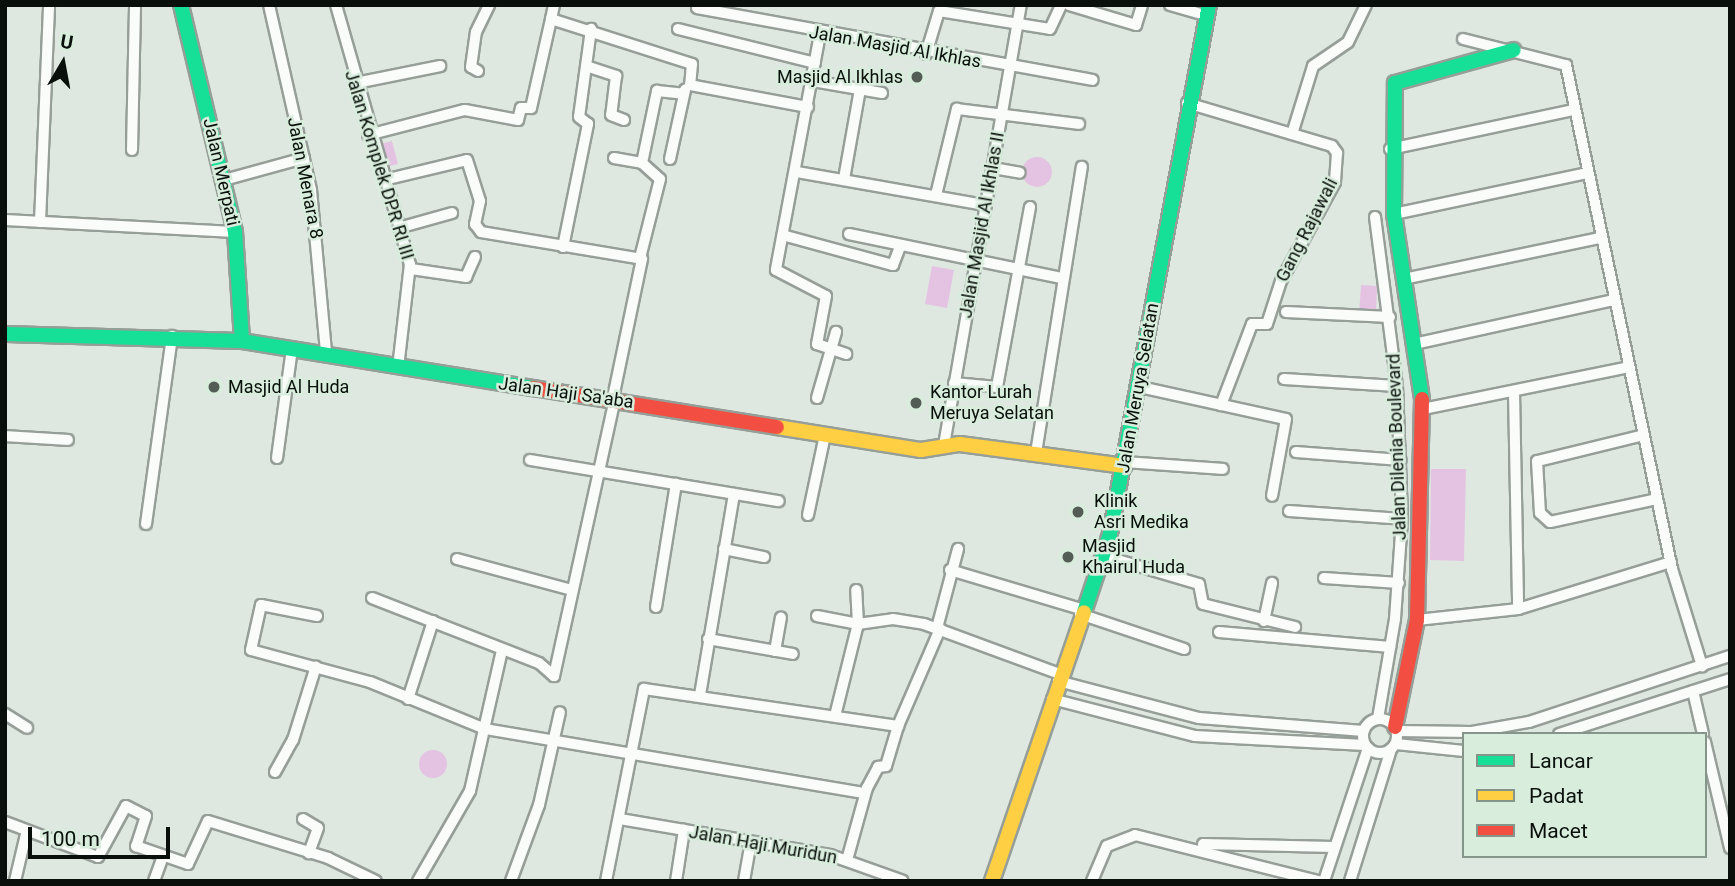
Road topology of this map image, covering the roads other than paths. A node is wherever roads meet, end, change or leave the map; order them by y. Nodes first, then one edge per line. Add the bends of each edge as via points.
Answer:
1 (49, 5) edge
2 (135, 5) edge
3 (181, 5) edge
4 (269, 5) edge
5 (336, 5) edge
6 (489, 5) edge
7 (554, 5) edge
8 (1021, 5) edge
9 (1061, 5) edge
10 (1069, 5) edge
11 (1142, 5) edge
12 (1170, 5) edge
13 (1366, 5) edge
14 (697, 8) dead end
15 (940, 8) edge
16 (1207, 10) edge
17 (551, 19) junction
18 (1018, 25) junction
19 (591, 29) junction
20 (678, 29) dead end
21 (820, 34) junction
22 (1463, 39) dead end
23 (1514, 50) junction
24 (926, 54) junction
25 (815, 63) junction
26 (440, 66) dead end
27 (586, 66) junction
28 (1011, 68) junction
29 (478, 71) dead end
30 (1093, 80) dead end
31 (813, 81) junction
32 (356, 83) junction
33 (860, 89) junction
34 (687, 90) junction
35 (882, 93) dead end
36 (1187, 103) junction
37 (808, 107) junction
38 (1574, 110) junction
39 (1003, 114) junction
40 (624, 120) dead end
41 (1079, 124) dead end
42 (1292, 134) junction
43 (368, 135) junction
44 (1390, 149) junction
45 (132, 150) dead end
46 (304, 158) junction
47 (614, 158) dead end
48 (670, 159) dead end
49 (642, 163) junction
50 (1082, 167) dead end
51 (993, 168) junction
52 (797, 172) junction
53 (1020, 173) dead end
54 (1587, 173) junction
55 (844, 179) junction
56 (224, 180) junction
57 (384, 180) junction
58 (936, 195) junction
59 (985, 205) junction
60 (1030, 207) dead end
61 (452, 213) dead end
62 (1394, 214) junction
63 (1375, 217) dead end
64 (5, 220) edge
65 (40, 222) junction
66 (402, 228) junction
67 (235, 232) junction
68 (849, 234) dead end
69 (786, 236) junction
70 (1599, 238) junction
71 (563, 247) junction
72 (900, 247) junction
73 (475, 257) dead end
74 (640, 258) junction
75 (975, 262) junction
76 (411, 269) junction
77 (1017, 271) junction
78 (1061, 278) junction
79 (1403, 279) junction
80 (1614, 300) junction
81 (1286, 312) dead end
82 (1390, 317) junction
83 (836, 331) dead end
84 (5, 334) edge
85 (172, 336) junction
86 (242, 341) junction
87 (1414, 344) junction
88 (292, 348) junction
89 (831, 350) junction
90 (326, 353) junction
91 (846, 354) dead end
92 (398, 367) junction
93 (1629, 367) junction
94 (1284, 379) dead end
95 (954, 383) junction
96 (1397, 386) junction
97 (1140, 387) junction
98 (1514, 392) junction
99 (612, 398) junction
100 (817, 398) dead end
101 (1221, 405) junction
102 (1423, 409) junction
103 (825, 435) junction
104 (1644, 435) junction
105 (5, 436) edge
106 (68, 440) dead end
107 (944, 445) junction
108 (1296, 452) dead end
109 (1036, 453) junction
110 (277, 458) dead end
111 (530, 460) dead end
112 (1401, 460) junction
113 (1125, 464) junction
114 (1223, 469) dead end
115 (597, 471) junction
116 (676, 484) junction
117 (734, 494) junction
118 (1272, 496) dead end
119 (1657, 499) junction
120 (779, 501) dead end
121 (1289, 511) dead end
122 (808, 515) dead end
123 (1402, 519) junction
124 (146, 524) dead end
125 (724, 549) junction
126 (958, 549) dead end
127 (1104, 556) junction
128 (764, 557) dead end
129 (457, 559) dead end
130 (1671, 562) junction
131 (950, 570) junction
132 (1324, 578) dead end
133 (1272, 583) dead end
134 (1399, 583) junction
135 (572, 590) junction
136 (856, 590) dead end
137 (372, 598) dead end
138 (656, 607) dead end
139 (1518, 609) junction
140 (1080, 612) junction
141 (317, 616) dead end
142 (817, 616) dead end
143 (781, 618) dead end
144 (1418, 620) junction
145 (433, 621) junction
146 (1264, 621) junction
147 (858, 624) junction
148 (1295, 627) dead end
149 (938, 629) junction
150 (1219, 632) dead end
151 (708, 639) junction
152 (1391, 647) junction
153 (1184, 649) dead end
154 (502, 650) junction
155 (775, 651) junction
156 (793, 654) dead end
157 (1730, 656) edge
158 (316, 666) junction
159 (1702, 666) junction
160 (1059, 677) junction
161 (1730, 679) edge
162 (1693, 691) junction
163 (700, 695) junction
164 (408, 699) junction
165 (1052, 699) junction
166 (560, 712) dead end
167 (5, 714) edge
168 (835, 716) junction
169 (1378, 718) junction
170 (898, 726) junction
171 (27, 728) dead end
172 (485, 729) junction
173 (1396, 729) junction
174 (1363, 731) junction
175 (1565, 732) edge
176 (1703, 732) edge
177 (554, 743) junction
178 (1366, 746) junction
179 (1394, 746) junction
180 (1707, 750) edge
181 (1462, 751) edge
182 (631, 755) junction
183 (275, 772) dead end
184 (865, 793) junction
185 (303, 819) dead end
186 (620, 819) junction
187 (5, 822) edge
188 (684, 831) junction
189 (26, 834) junction
190 (751, 842) junction
191 (1188, 844) junction
192 (1333, 847) junction
193 (1730, 848) edge
194 (310, 853) junction
195 (163, 856) junction
196 (847, 860) junction
197 (372, 880) edge
198 (15, 881) edge
199 (154, 881) edge
200 (418, 881) edge
201 (511, 881) edge
202 (606, 881) edge
203 (676, 881) edge
204 (744, 881) edge
205 (903, 881) edge
206 (992, 881) edge
207 (1092, 881) edge
208 (1318, 881) edge
209 (1324, 881) edge
210 (1350, 881) edge

1 - 65 street
2 - 45 street
3 - 56 street, Jalan Merpati
4 - 46 street, Jalan Menara 8
5 - 32 street, Jalan Komplek DPR RI III
6 - 29 street via 476,32 471,68
7 - 17 street
8 - 18 street, Jalan Masjid Al Ikhlas II
9 - 18 street via 1052,29
10 - 11 street via 1136,25
12 - 16 street
13 - 42 street via 1348,42 1313,66
14 - 21 street, Jalan Masjid Al Ikhlas
15 - 18 street
15 - 24 street
16 - 36 street, Jalan Meruya Selatan
17 - 19 street
17 - 43 street via 531,108 521,108 518,120 465,110
18 - 28 street, Jalan Masjid Al Ikhlas II
19 - 27 street
19 - 34 street via 692,64
20 - 25 street
21 - 24 street, Jalan Masjid Al Ikhlas
21 - 25 street
22 - 23 street
23 - 38 street via 1566,65
23 - 44 street via 1396,80
24 - 28 street, Jalan Masjid Al Ikhlas
25 - 31 street
26 - 32 street
27 - 40 street via 616,76 611,112
27 - 71 street via 579,118 588,124
28 - 30 street, Jalan Masjid Al Ikhlas
28 - 39 street, Jalan Masjid Al Ikhlas II
31 - 33 street
31 - 37 street
32 - 43 street, Jalan Komplek DPR RI III
33 - 35 street
33 - 55 street
34 - 37 street
34 - 48 street
34 - 49 street via 656,90
36 - 42 street, Gang Rajawali
36 - 97 street, Jalan Meruya Selatan
37 - 52 street
38 - 44 street
38 - 54 street
39 - 41 street
39 - 51 street, Jalan Masjid Al Ikhlas II
39 - 58 street via 966,108 954,112
42 - 101 street, Gang Rajawali via 1334,147 1336,178 1281,281 1267,324 1252,324
43 - 57 street, Jalan Komplek DPR RI III
44 - 62 street
46 - 56 street
46 - 90 street, Jalan Menara 8
47 - 49 street
49 - 74 street via 661,182
50 - 78 street
51 - 53 street
51 - 59 street, Jalan Masjid Al Ikhlas II
52 - 55 street
52 - 69 street
54 - 62 street
54 - 70 street
55 - 58 street
56 - 67 street, Jalan Merpati
57 - 66 street, Jalan Komplek DPR RI III
57 - 71 street via 468,161 480,201 478,230
58 - 59 street
59 - 75 street, Jalan Masjid Al Ikhlas II
60 - 77 street
61 - 66 street
62 - 79 street
63 - 82 street, Jalan Dilenia Boulevard
64 - 65 street
65 - 67 street
66 - 76 street, Jalan Komplek DPR RI III
67 - 86 street, Jalan Merpati
68 - 72 street
69 - 72 street via 893,265
69 - 89 street via 777,273 826,296 816,342
70 - 79 street
70 - 80 street
71 - 74 street
72 - 75 street
73 - 76 street via 466,278
74 - 99 street
75 - 77 street
75 - 95 street, Jalan Masjid Al Ikhlas II
76 - 92 street, Jalan Komplek DPR RI III
77 - 78 street
77 - 95 street via 997,388
78 - 109 street
79 - 87 street
80 - 87 street
80 - 93 street
81 - 82 street
82 - 96 street, Jalan Dilenia Boulevard
83 - 89 street
84 - 85 street, Jalan Haji Sa'aba
85 - 86 street, Jalan Haji Sa'aba
85 - 124 street
86 - 88 street, Jalan Haji Sa'aba
87 - 102 street
88 - 90 street, Jalan Haji Sa'aba
88 - 110 street
89 - 91 street
89 - 100 street
90 - 92 street, Jalan Haji Sa'aba
92 - 99 street, Jalan Haji Sa'aba
93 - 98 street
93 - 104 street
94 - 96 street
95 - 107 street, Jalan Masjid Al Ikhlas II
96 - 112 street, Jalan Dilenia Boulevard
97 - 101 street
97 - 113 street, Jalan Meruya Selatan
98 - 102 street
98 - 139 street
99 - 103 street, Jalan Haji Sa'aba
99 - 115 street
101 - 118 street via 1286,419
102 - 144 street
103 - 107 street, Jalan Haji Sa'aba via 921,450
103 - 122 street
104 - 119 street
104 - 119 street via 1537,461 1540,513 1550,522
105 - 106 street
107 - 109 street, Jalan Haji Sa'aba
108 - 112 street
109 - 113 street, Jalan Haji Sa'aba
111 - 115 street
112 - 123 street, Jalan Dilenia Boulevard
113 - 114 street
113 - 127 street, Jalan Meruya Selatan
115 - 116 street
115 - 135 street
116 - 117 street
116 - 138 street
117 - 120 street
117 - 125 street
119 - 130 street
121 - 123 street
123 - 134 street, Jalan Dilenia Boulevard
125 - 128 street
125 - 151 street
126 - 131 street
127 - 140 street, Jalan Meruya Selatan
127 - 146 street via 1199,584 1203,604
129 - 135 street
130 - 139 street
130 - 159 street
131 - 140 street
131 - 149 street
132 - 134 street
133 - 146 street
134 - 152 street, Jalan Dilenia Boulevard
135 - 154 street via 554,676 539,663
136 - 147 street
137 - 145 street
139 - 144 street
140 - 153 street
140 - 160 street, Jalan Meruya Selatan
141 - 158 street via 261,604 249,645 263,657
142 - 147 street
143 - 155 street
144 - 173 street
145 - 154 street
145 - 164 street
146 - 148 street
147 - 149 street via 893,619
147 - 168 street
149 - 160 street
149 - 170 street
150 - 152 street
151 - 155 street
151 - 163 street
152 - 169 street, Jalan Dilenia Boulevard
154 - 172 street
155 - 156 street
157 - 159 street
158 - 164 street
158 - 183 street via 293,740
159 - 173 street via 1529,722 1472,732
160 - 165 street, Jalan Meruya Selatan
160 - 174 street via 1199,718
161 - 162 street
162 - 175 street
162 - 176 street
163 - 168 street
163 - 182 street via 643,690
164 - 172 street
165 - 178 street via 1195,736
165 - 206 street, Jalan Meruya Selatan
166 - 177 street
167 - 171 street
168 - 170 street
169 - 173 street
169 - 174 street
170 - 184 street via 886,766 878,767
172 - 177 street
172 - 200 street via 470,791
173 - 179 street
174 - 178 street
177 - 182 street
177 - 201 street
178 - 179 street
178 - 192 street
179 - 181 street
179 - 210 street
180 - 193 street
182 - 184 street
182 - 186 street
184 - 196 street
185 - 194 street via 318,828
186 - 188 street, Jalan Haji Muridun
186 - 202 street
187 - 189 street
188 - 190 street, Jalan Haji Muridun
188 - 203 street
189 - 195 street via 98,857 126,806 146,816 135,845
189 - 198 street
190 - 196 street, Jalan Haji Muridun
190 - 204 street
191 - 192 street
191 - 207 street via 1135,835 1107,846
191 - 208 street
192 - 209 street
194 - 195 street via 208,821 192,864
194 - 197 street
195 - 199 street
196 - 205 street, Jalan Haji Muridun

